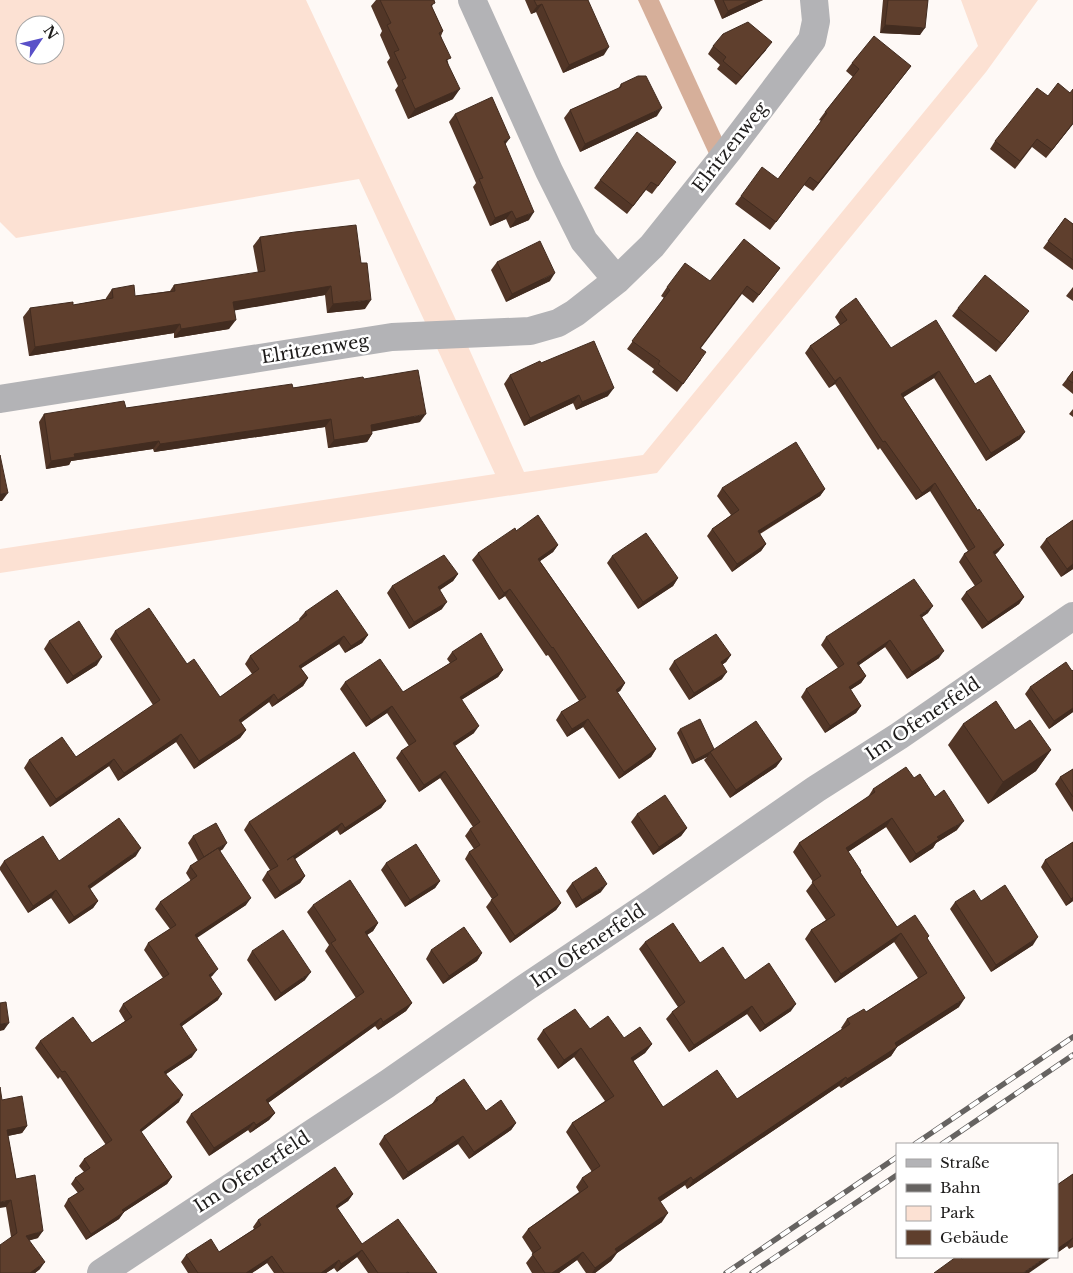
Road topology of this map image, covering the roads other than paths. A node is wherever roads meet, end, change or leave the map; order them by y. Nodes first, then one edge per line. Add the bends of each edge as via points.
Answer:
1 (472, 0) edge
2 (814, 0) edge
3 (617, 280) junction
4 (0, 399) edge
5 (1073, 616) edge
6 (101, 1273) edge

1 - 3 street via 584,241
2 - 3 street, Elritzenweg via 816,21 812,40 652,246
3 - 4 street, Elritzenweg via 575,313 530,331 392,337
5 - 6 street, Im Ofenerfeld via 387,1084

